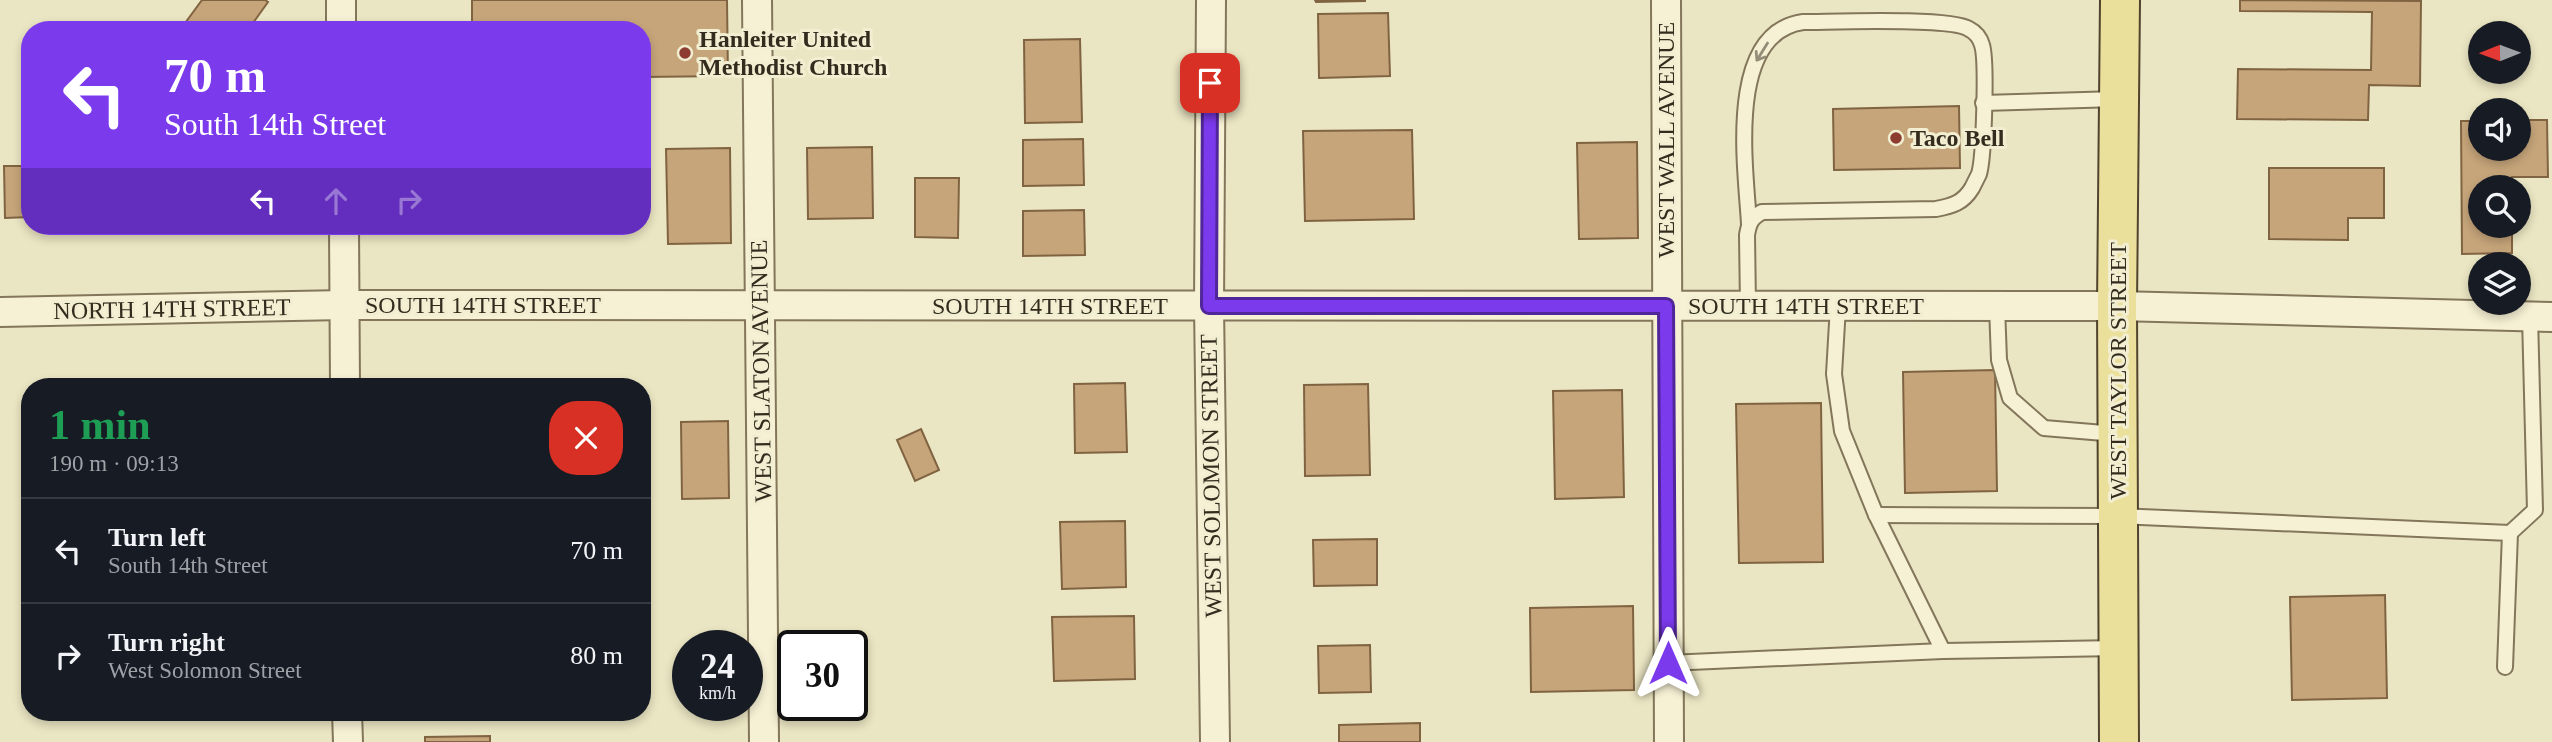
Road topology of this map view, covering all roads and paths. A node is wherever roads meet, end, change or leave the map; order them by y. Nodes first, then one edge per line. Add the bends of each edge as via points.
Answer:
1 (341, 0) edge
2 (757, 0) edge
3 (1211, 0) edge
4 (1666, 0) edge
5 (2120, 0) edge
6 (341, 21) edge
7 (2119, 99) junction
8 (1983, 103) junction
9 (1749, 224) junction
10 (344, 235) edge
11 (345, 305) junction
12 (760, 305) junction
13 (1209, 306) junction
14 (1666, 306) junction
15 (1748, 306) junction
16 (1838, 306) junction
17 (1997, 306) junction
18 (2117, 306) junction
19 (0, 312) edge
20 (2541, 317) edge
21 (345, 378) edge
22 (2118, 434) junction
23 (1876, 515) junction
24 (2118, 516) junction
25 (2510, 533) junction
26 (2119, 648) junction
27 (1943, 651) junction
28 (1668, 663) junction
29 (2505, 667) dead end
30 (348, 721) edge
31 (348, 742) edge
32 (764, 742) edge
33 (1214, 742) edge
34 (1669, 742) edge
35 (2119, 742) edge

1 - 6 street
2 - 12 street, WEST SLATON AVENUE
3 - 13 street, WEST SOLOMON STREET
4 - 14 street, WEST WALL AVENUE
5 - 7 main road, WEST TAYLOR STREET
7 - 8 lane
7 - 18 main road, WEST TAYLOR STREET
8 - 9 lane via 1979,173 1956,205 1762,212
8 -> 9 lane via 1983,46 1978,36 1961,25 1818,22 1779,30 1755,62 1748,89
9 - 15 lane
10 - 11 street
11 - 12 street, SOUTH 14TH STREET
11 - 19 street, NORTH 14TH STREET
11 - 21 street
12 - 13 street, SOUTH 14TH STREET
12 - 32 street, WEST SLATON AVENUE
13 - 14 street, SOUTH 14TH STREET
13 - 33 street, WEST SOLOMON STREET
14 - 15 street, SOUTH 14TH STREET
14 - 28 street, WEST WALL AVENUE
15 - 16 street, SOUTH 14TH STREET
16 - 17 street, SOUTH 14TH STREET
16 - 23 lane via 1834,374 1842,431
17 - 18 street, SOUTH 14TH STREET
17 - 22 lane via 1999,360 2010,398 2044,428
18 - 20 street, SOUTH 14TH STREET
18 - 22 main road, WEST TAYLOR STREET
20 - 25 lane via 2535,510
22 - 24 main road, WEST TAYLOR STREET
23 - 24 lane
23 - 27 lane
24 - 25 lane
24 - 26 main road, WEST TAYLOR STREET
25 - 29 lane
26 - 27 lane
26 - 35 main road, WEST TAYLOR STREET
27 - 28 lane
28 - 34 street, WEST WALL AVENUE
30 - 31 street

